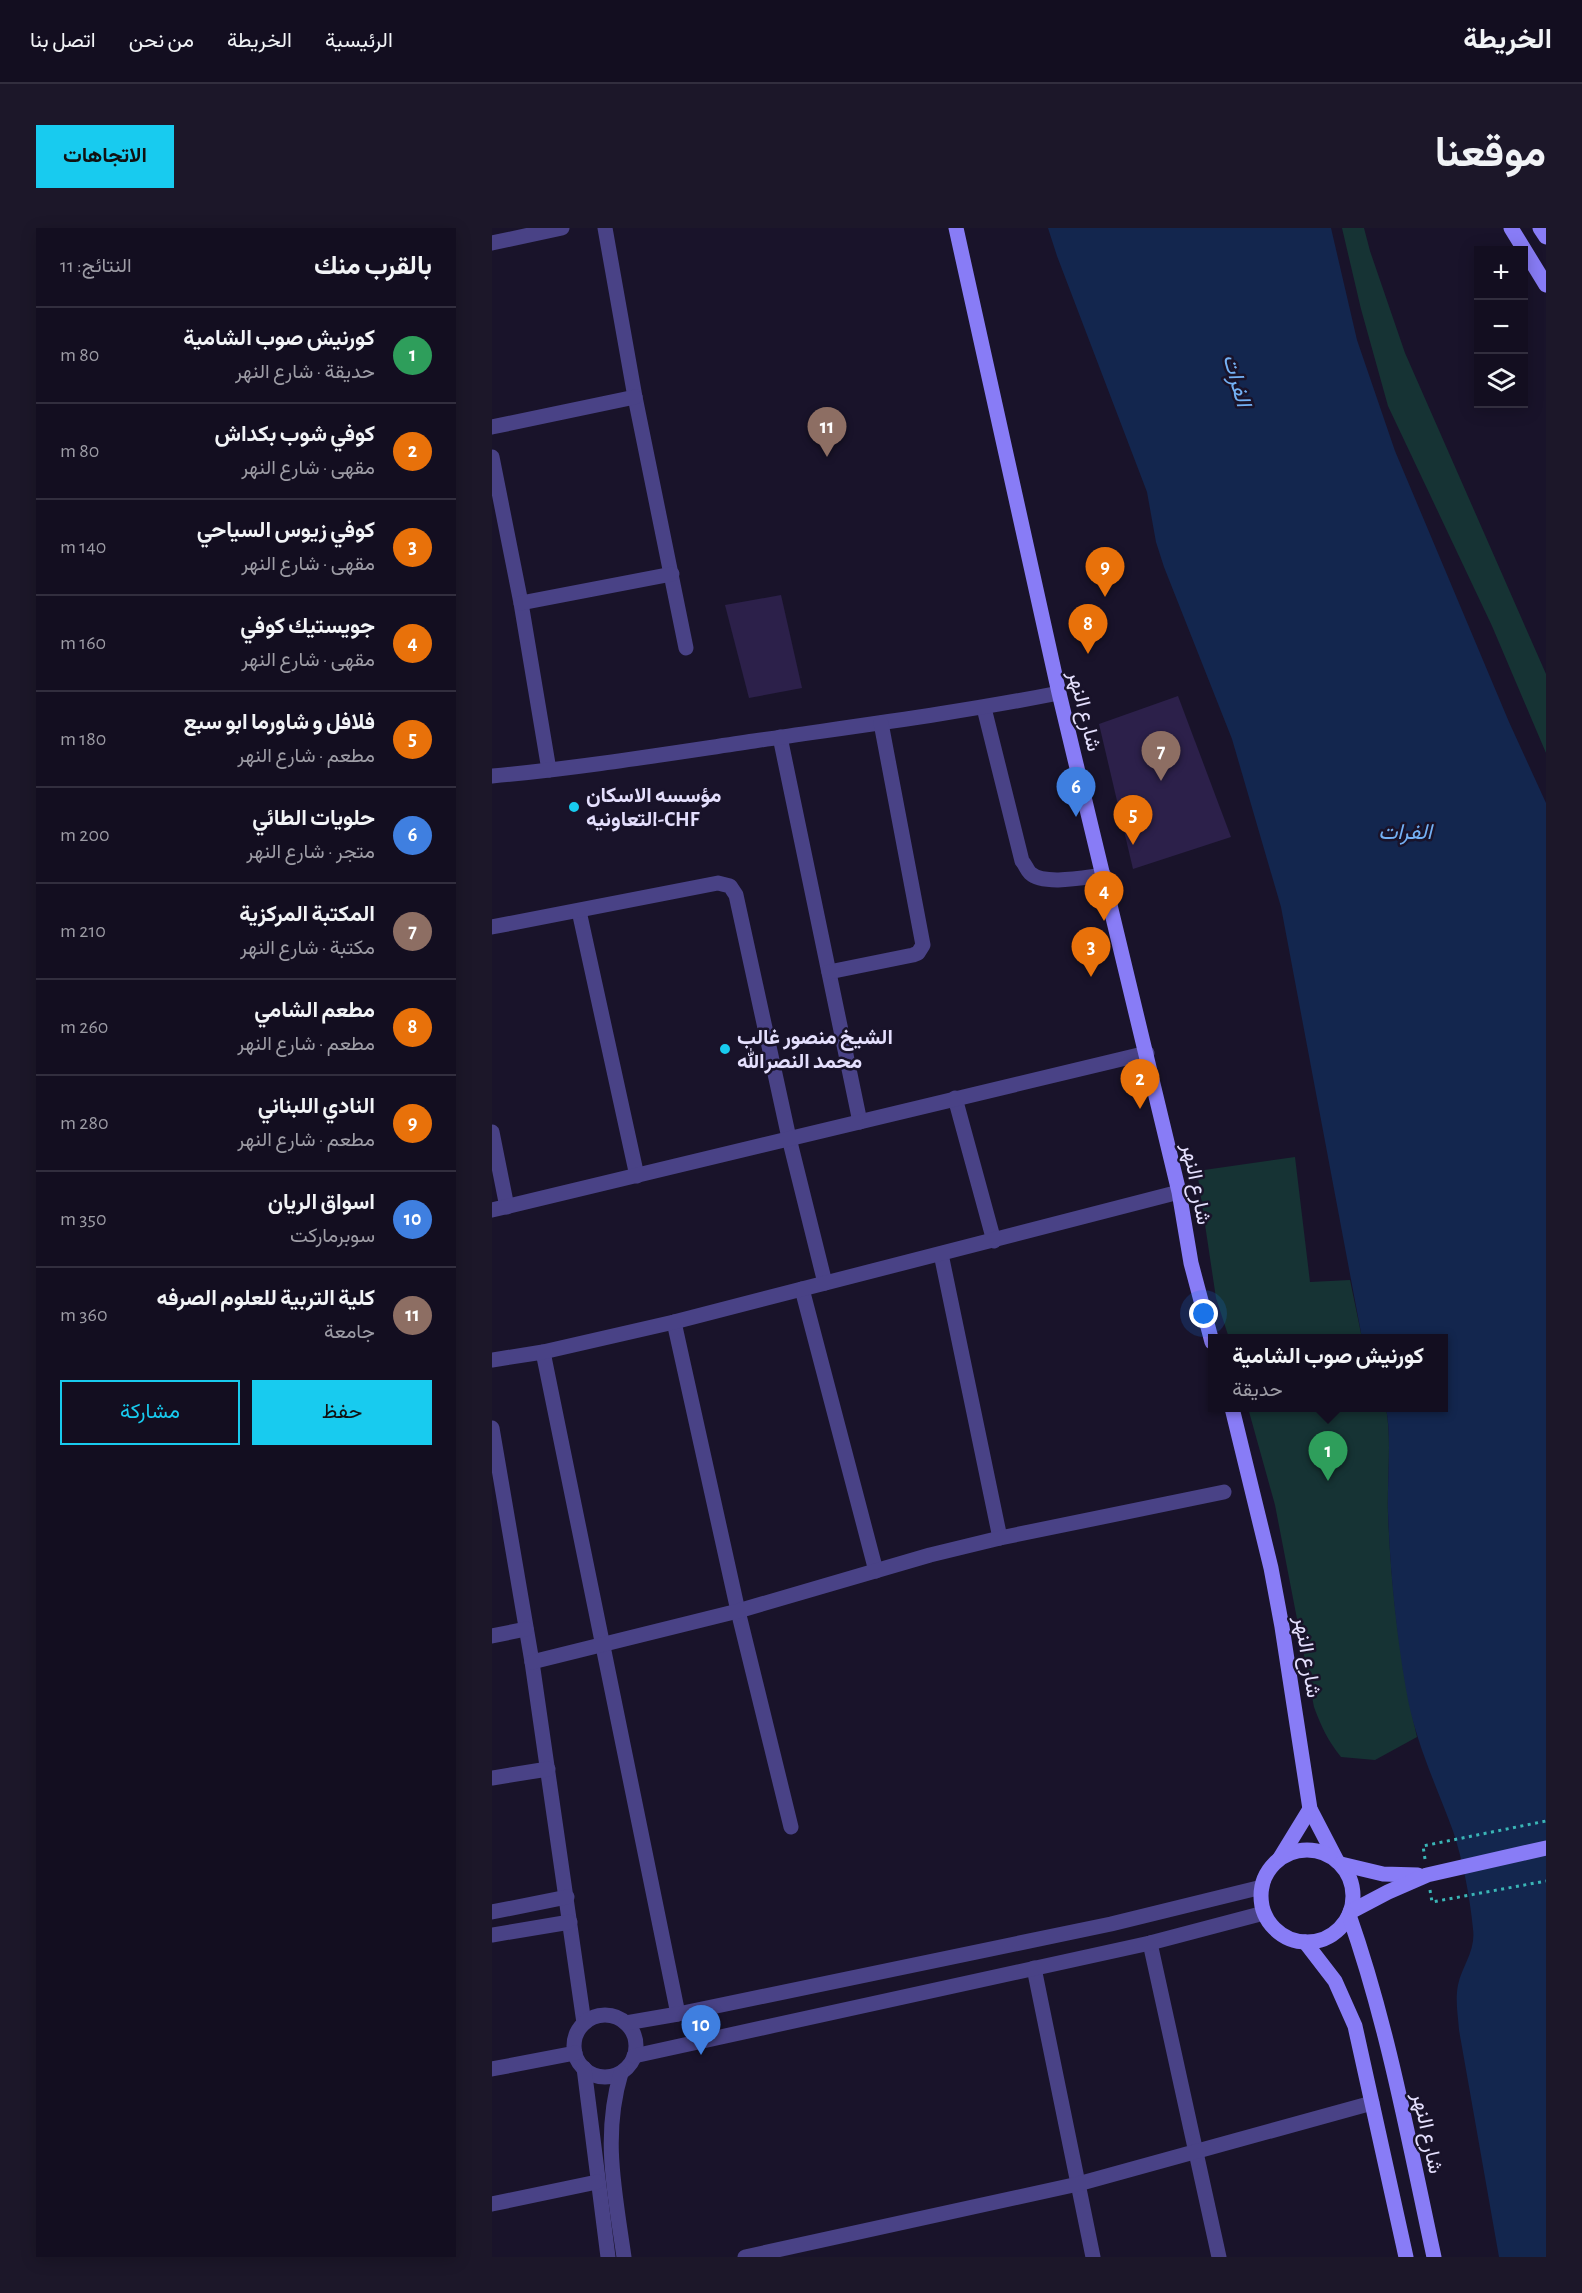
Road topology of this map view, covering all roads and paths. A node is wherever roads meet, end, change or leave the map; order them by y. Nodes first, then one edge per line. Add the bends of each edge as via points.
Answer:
1 (562, 228) edge
2 (606, 228) edge
3 (956, 228) edge
4 (1511, 228) edge
5 (1540, 228) edge
6 (1546, 237) edge
7 (492, 243) edge
8 (1546, 285) edge
9 (635, 397) junction
10 (492, 427) edge
11 (492, 457) edge
12 (672, 574) junction
13 (521, 603) junction
14 (686, 648) dead end
15 (1059, 693) junction
16 (984, 708) junction
17 (880, 723) junction
18 (780, 737) junction
19 (549, 771) junction
20 (492, 776) edge
21 (1104, 875) junction
22 (579, 911) junction
23 (492, 927) edge
24 (829, 972) junction
25 (1147, 1053) junction
26 (956, 1098) junction
27 (860, 1122) junction
28 (492, 1132) edge
29 (789, 1138) junction
30 (638, 1176) junction
31 (1179, 1192) junction
32 (499, 1209) edge
33 (994, 1241) junction
34 (941, 1254) junction
35 (825, 1283) junction
36 (802, 1289) junction
37 (675, 1322) junction
38 (1210, 1334) edge
39 (543, 1352) junction
40 (492, 1360) edge
41 (1233, 1412) edge
42 (492, 1428) edge
43 (496, 1480) edge
44 (1224, 1492) dead end
45 (1000, 1538) junction
46 (876, 1571) junction
47 (738, 1611) junction
48 (526, 1629) junction
49 (492, 1635) edge
50 (602, 1645) junction
51 (532, 1662) junction
52 (548, 1769) junction
53 (492, 1778) edge
54 (1310, 1809) junction
55 (1546, 1821) edge
56 (791, 1827) dead end
57 (1423, 1846) dead end
58 (1546, 1848) edge
59 (1280, 1858) junction
60 (1339, 1863) junction
61 (1428, 1875) junction
62 (1546, 1881) edge
63 (1262, 1887) junction
64 (567, 1897) junction
65 (1432, 1902) dead end
66 (492, 1912) edge
67 (1264, 1913) junction
68 (1349, 1913) junction
69 (570, 1922) junction
70 (492, 1935) edge
71 (1150, 1942) junction
72 (1305, 1942) junction
73 (1034, 1968) junction
74 (678, 2014) junction
75 (626, 2023) junction
76 (584, 2024) junction
77 (575, 2053) junction
78 (634, 2056) junction
79 (584, 2068) junction
80 (492, 2069) edge
81 (621, 2073) junction
82 (1372, 2103) junction
83 (1196, 2152) junction
84 (597, 2182) junction
85 (1078, 2184) junction
86 (492, 2204) edge
87 (793, 2252) edge
88 (608, 2257) edge
89 (624, 2257) edge
90 (746, 2257) edge
91 (1093, 2257) edge
92 (1219, 2257) edge
93 (1406, 2257) edge
94 (1434, 2257) edge

1 - 7 street
2 - 9 street
3 - 15 main road, شارع النهر
4 - 8 main road
5 - 6 main road
9 - 10 street
9 - 12 street
11 - 13 street
12 - 13 street
12 - 14 street
13 - 19 street
15 - 16 street
15 - 21 main road, شارع النهر
16 - 17 street
16 - 21 street via 1022,861 1030,873 1053,880
17 - 18 street
17 - 24 street via 923,945 913,955
18 - 19 street
18 - 24 street
19 - 20 street
21 - 25 main road, شارع النهر
22 - 23 street
22 - 29 street via 718,883 730,886 736,895
22 - 30 street
24 - 27 street
25 - 26 street
25 - 31 main road, شارع النهر
26 - 27 street
26 - 33 street
27 - 29 street
28 - 32 street
29 - 30 street
29 - 35 street
30 - 32 street
31 - 33 street
31 - 38 main road, شارع النهر via 1191,1263
33 - 34 street
34 - 35 street
34 - 45 street
35 - 36 street
36 - 37 street
36 - 46 street
37 - 39 street
37 - 47 street
39 - 40 street
39 - 50 street
41 - 54 main road, شارع النهر via 1271,1568
42 - 43 street
43 - 48 street
44 - 45 street
45 - 46 street
46 - 47 street
47 - 50 street
47 - 56 street
48 - 49 street
48 - 51 street
50 - 51 street
50 - 74 street
51 - 52 street
52 - 53 street
52 - 64 street
54 - 59 main road
54 - 60 main road, شارع النهر
55 - 57 path
58 - 61 main road
59 - 60 main road via 1309,1850 1322,1852
59 - 63 main road via 1268,1871
60 - 61 main road via 1383,1874
60 - 68 main road via 1352,1887
61 - 68 main road
62 - 65 path
63 - 67 main road
63 - 74 street via 1111,1924
64 - 66 street
64 - 69 street
67 - 71 street
67 - 72 main road via 1280,1933
68 - 72 main road via 1340,1928 1328,1937
68 - 94 main road, شارع النهر via 1383,2025
69 - 70 street
69 - 76 street
71 - 73 street
71 - 83 street
72 - 82 main road via 1335,1981 1350,2011
73 - 78 street
73 - 85 street
74 - 75 street
75 - 76 street via 598,2016
75 - 78 street via 634,2036
76 - 77 street via 576,2037
77 - 79 street
77 - 80 street
78 - 81 street
79 - 81 street via 599,2077
79 - 84 street
81 - 89 street via 612,2106 610,2160
82 - 83 street
82 - 93 main road
83 - 85 street
83 - 92 street
84 - 86 street
84 - 88 street
85 - 87 street
85 - 91 street
87 - 90 street

